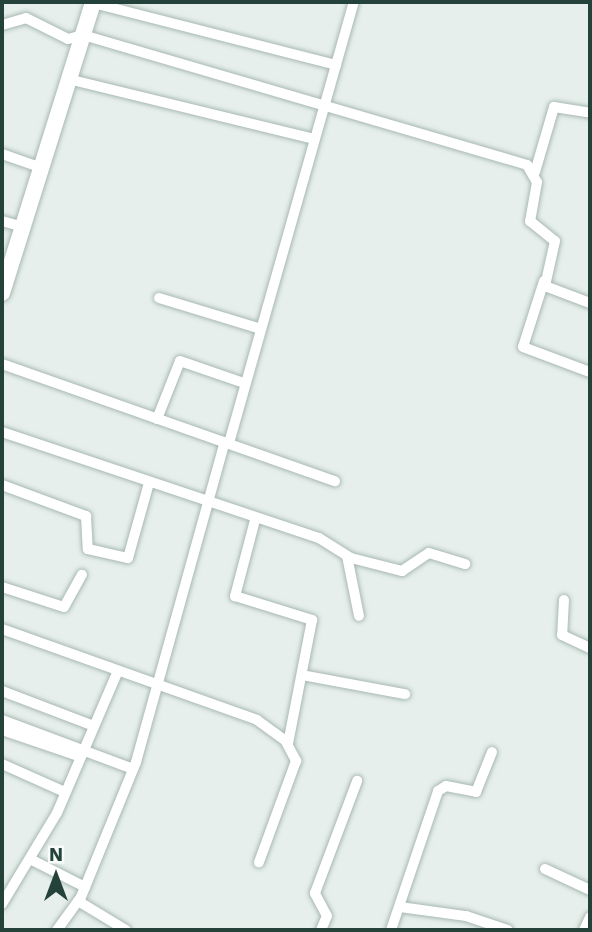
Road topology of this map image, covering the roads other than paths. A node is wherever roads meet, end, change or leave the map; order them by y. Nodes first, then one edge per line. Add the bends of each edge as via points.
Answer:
1 (93, 2) edge
2 (355, 2) edge
3 (2, 25) edge
4 (83, 35) junction
5 (336, 65) junction
6 (68, 79) junction
7 (325, 101) junction
8 (590, 113) edge
9 (314, 139) junction
10 (2, 154) edge
11 (42, 168) junction
12 (535, 172) junction
13 (2, 221) edge
14 (23, 228) junction
15 (544, 281) junction
16 (2, 293) edge
17 (159, 298) dead end
18 (590, 303) edge
19 (258, 328) junction
20 (2, 364) edge
21 (590, 372) edge
22 (244, 383) junction
23 (157, 419) junction
24 (2, 432) edge
25 (227, 442) junction
26 (335, 481) dead end
27 (149, 483) junction
28 (2, 485) edge
29 (205, 502) junction
30 (255, 520) junction
31 (347, 556) junction
32 (465, 564) dead end
33 (82, 575) dead end
34 (2, 587) edge
35 (564, 600) dead end
36 (359, 616) dead end
37 (2, 629) edge
38 (590, 648) edge
39 (117, 673) junction
40 (302, 675) junction
41 (161, 690) junction
42 (2, 691) edge
43 (405, 694) dead end
44 (2, 720) edge
45 (94, 726) junction
46 (2, 730) edge
47 (288, 743) junction
48 (492, 752) dead end
49 (82, 753) junction
50 (2, 764) edge
51 (133, 769) junction
52 (356, 780) dead end
53 (65, 792) junction
54 (30, 859) junction
55 (259, 862) dead end
56 (545, 869) dead end
57 (85, 887) junction
58 (590, 890) edge
59 (78, 901) junction
60 (2, 904) edge
61 (400, 907) junction
62 (590, 917) edge
63 (57, 930) edge
64 (126, 930) edge
65 (321, 930) edge
66 (391, 930) edge
67 (508, 930) edge
68 (584, 930) edge

1 - 4 street
1 - 5 street
2 - 5 street
3 - 4 street via 26,18 68,39
4 - 6 street
4 - 7 street
5 - 7 street
6 - 9 street
6 - 11 street
7 - 9 street
7 - 12 street
8 - 12 street via 554,107
9 - 19 street
10 - 11 street
11 - 14 street
12 - 15 street via 530,221 555,242
13 - 14 street
14 - 16 street
15 - 18 street via 557,295
15 - 21 street via 523,347
17 - 19 street
19 - 22 street
20 - 23 street
22 - 23 street via 180,361
22 - 25 street
23 - 25 street
24 - 27 street
25 - 26 street
25 - 29 street
27 - 28 street via 135,550 128,558 88,549 86,516
27 - 29 street
29 - 30 street
29 - 41 street
30 - 31 street via 319,538
30 - 40 street via 235,596 312,620
31 - 32 street via 402,571 429,553
31 - 36 street
33 - 34 street via 64,607
35 - 38 street via 562,635
37 - 39 street
39 - 41 street
39 - 45 street
40 - 43 street
40 - 47 street
41 - 47 street via 257,720
41 - 51 street
42 - 45 street
44 - 49 street
45 - 49 street
46 - 49 street
47 - 55 street via 296,752 294,770
48 - 61 street via 476,792 446,786 438,791
49 - 51 street
49 - 53 street
50 - 53 street
51 - 57 street
52 - 65 street via 315,893 327,916
53 - 54 street
54 - 57 street
54 - 60 street
56 - 58 street
57 - 59 street
59 - 63 street
59 - 64 street
61 - 66 street
61 - 67 street via 466,916
62 - 68 street

